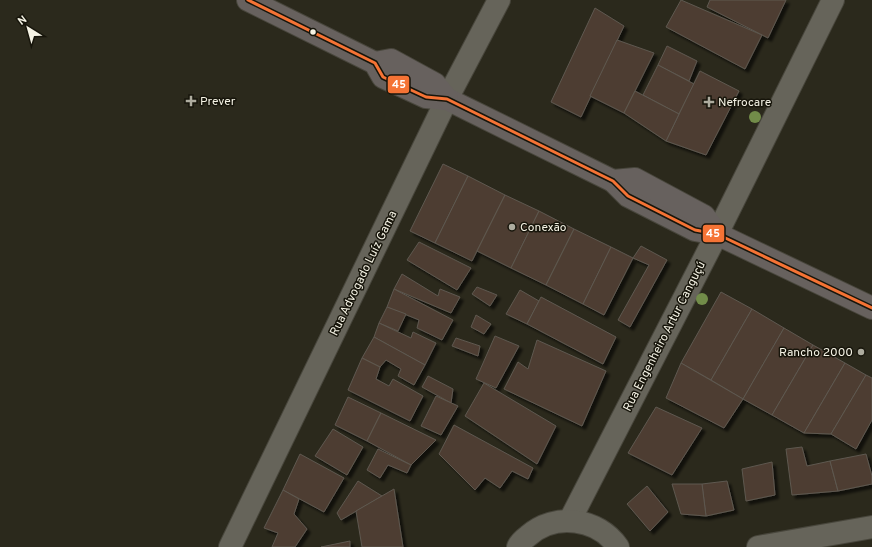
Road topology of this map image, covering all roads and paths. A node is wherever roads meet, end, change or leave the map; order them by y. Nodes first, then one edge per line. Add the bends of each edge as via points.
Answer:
1 (248, 0) edge
2 (499, 0) edge
3 (833, 0) edge
4 (447, 99) junction
5 (717, 234) junction
6 (872, 308) edge
7 (570, 520) junction
8 (872, 527) edge
9 (230, 547) edge
10 (518, 547) edge
11 (618, 547) edge
12 (758, 547) edge

1 - 4 main road via 376,63 391,60 435,84
2 - 4 street, Rua Advogado Luíz Gama
3 - 5 street, Rua Engenheiro Artur Canguçú
4 - 5 main road via 613,181 628,196 695,230
4 - 9 street, Rua Advogado Luíz Gama
5 - 6 main road
5 - 7 street, Rua Engenheiro Artur Canguçú
7 - 10 street via 551,523 534,531
7 - 11 street via 586,523 601,530
8 - 12 street

